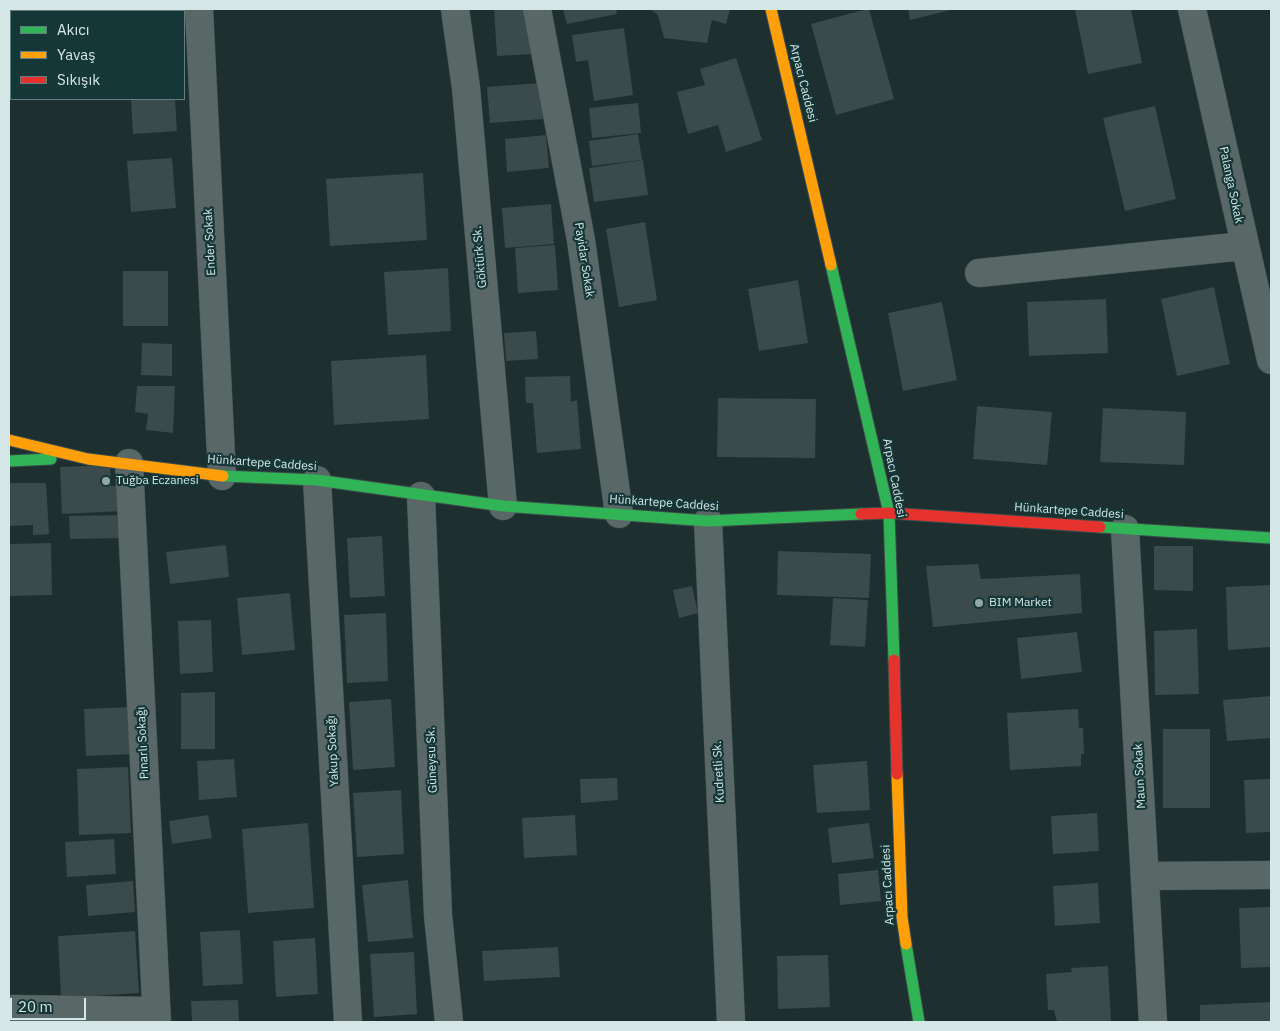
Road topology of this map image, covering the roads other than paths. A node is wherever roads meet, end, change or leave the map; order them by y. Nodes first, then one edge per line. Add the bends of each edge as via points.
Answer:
1 (199, 9) edge
2 (455, 9) edge
3 (537, 9) edge
4 (771, 9) edge
5 (1192, 9) edge
6 (1244, 246) junction
7 (979, 273) dead end
8 (1263, 293) edge
9 (1271, 360) edge
10 (9, 440) edge
11 (88, 459) junction
12 (9, 461) edge
13 (130, 464) junction
14 (222, 476) junction
15 (317, 480) junction
16 (421, 496) junction
17 (503, 506) junction
18 (889, 513) junction
19 (619, 514) junction
20 (708, 521) junction
21 (1125, 529) junction
22 (1271, 538) edge
23 (1271, 875) edge
24 (1146, 876) junction
25 (9, 1009) edge
26 (156, 1017) edge
27 (348, 1022) edge
28 (449, 1022) edge
29 (731, 1022) edge
30 (919, 1022) edge
31 (1153, 1022) edge

1 - 14 street, Ender Sokak
2 - 17 street, Göktürk Sk. via 466,88
3 - 19 street, Payidar Sokak via 581,240
4 - 18 main road, Arpacı Caddesi
5 - 6 street, Palanga Sokak
6 - 7 street
6 - 8 street, Palanga Sokak
8 - 9 street, Palanga Sokak
10 - 11 main road
11 - 12 main road
11 - 13 main road, Hünkartepe Caddesi
13 - 14 main road, Hünkartepe Caddesi
13 - 26 street, Pınarlı Sokağı
14 - 15 main road, Hünkartepe Caddesi
15 - 16 main road, Hünkartepe Caddesi
15 - 27 street, Yakup Sokağı
16 - 17 main road, Hünkartepe Caddesi
16 - 28 street, Güneysu Sk. via 438,915
17 - 19 main road, Hünkartepe Caddesi
18 - 20 main road, Hünkartepe Caddesi
18 - 21 main road, Hünkartepe Caddesi
18 - 30 main road, Arpacı Caddesi via 902,917
19 - 20 main road, Hünkartepe Caddesi
20 - 29 street, Kudretli Sk.
21 - 22 main road, Hünkartepe Caddesi
21 - 24 street, Maun Sokak
23 - 24 street
24 - 31 street, Maun Sokak
25 - 26 street

